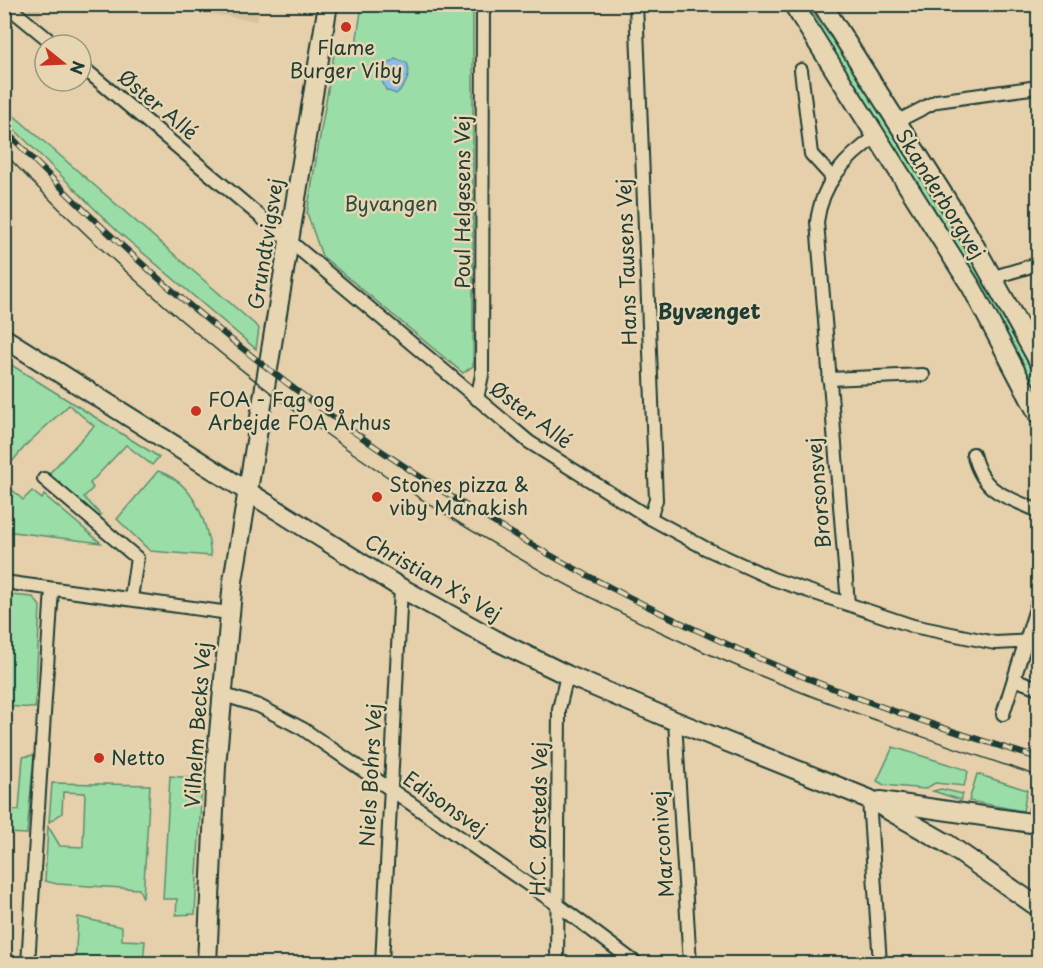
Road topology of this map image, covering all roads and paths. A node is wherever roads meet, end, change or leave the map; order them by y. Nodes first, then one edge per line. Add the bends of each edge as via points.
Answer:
1 (5, 4) edge
2 (328, 4) edge
3 (483, 4) edge
4 (636, 4) edge
5 (793, 4) edge
6 (822, 4) edge
7 (41, 33) edge
8 (801, 70) dead end
9 (93, 76) edge
10 (1038, 87) edge
11 (897, 122) junction
12 (877, 136) junction
13 (832, 177) junction
14 (289, 243) junction
15 (1038, 264) edge
16 (994, 277) junction
17 (4, 338) edge
18 (1038, 360) edge
19 (923, 375) dead end
20 (829, 380) junction
21 (477, 399) junction
22 (1038, 414) edge
23 (973, 454) dead end
24 (45, 479) dead end
25 (248, 491) junction
26 (1038, 511) edge
27 (650, 518) junction
28 (4, 582) edge
29 (401, 588) junction
30 (52, 589) junction
31 (131, 598) junction
32 (1038, 602) edge
33 (848, 604) junction
34 (229, 613) junction
35 (1038, 641) edge
36 (1024, 642) junction
37 (567, 675) junction
38 (1014, 679) junction
39 (1038, 688) edge
40 (221, 694) junction
41 (1003, 714) dead end
42 (675, 721) junction
43 (390, 789) junction
44 (869, 799) junction
45 (1038, 824) edge
46 (558, 905) junction
47 (1038, 908) edge
48 (28, 963) edge
49 (207, 963) edge
50 (382, 963) edge
51 (557, 963) edge
52 (638, 963) edge
53 (690, 963) edge
54 (880, 963) edge

1 - 7 street
2 - 14 street, Grundtvigsvej
3 - 21 street, Poul Helgesens Vej via 482,375
4 - 27 street, Hans Tausens Vej via 656,500
5 - 12 street, Skanderborgvej
6 - 11 street, Skanderborgvej
8 - 13 street via 811,154
9 - 14 street, Øster Allé
10 - 11 street via 937,101
11 - 16 street, Skanderborgvej
12 - 13 street, Brorsonsvej via 850,156
12 - 22 street, Skanderborgvej via 972,288
13 - 20 street, Brorsonsvej via 817,222
14 - 21 street, Øster Allé
14 - 25 street, Grundtvigsvej
15 - 16 street
16 - 18 street, Skanderborgvej
17 - 25 street, Christian X's Vej
19 - 20 street
20 - 33 street, Brorsonsvej
21 - 27 street, Øster Allé via 529,442
23 - 26 street via 988,487
24 - 31 street via 137,558
25 - 29 street, Christian X's Vej
25 - 34 street, Vilhelm Becks Vej
27 - 33 street, Øster Allé via 773,579
28 - 30 street
29 - 37 street, Christian X's Vej
29 - 43 street, Niels Bohrs Vej
30 - 31 street
30 - 48 street
31 - 34 street
32 - 36 street
33 - 36 street, Øster Allé via 969,640
34 - 40 street, Vilhelm Becks Vej
35 - 36 street, Øster Allé
36 - 38 street
37 - 42 street, Christian X's Vej
37 - 46 street, H.C. Ørsteds Vej via 559,709
38 - 39 street
38 - 41 street
40 - 43 street, Edisonsvej via 279,716
40 - 49 street, Vilhelm Becks Vej
42 - 44 street, Christian X's Vej
42 - 53 street, Marconivej
43 - 46 street, Edisonsvej
43 - 50 street, Niels Bohrs Vej
44 - 45 street, Christian X's Vej
44 - 47 street, Christian X's Vej via 946,843
44 - 54 street
46 - 51 street, H.C. Ørsteds Vej
46 - 52 street, Edisonsvej

